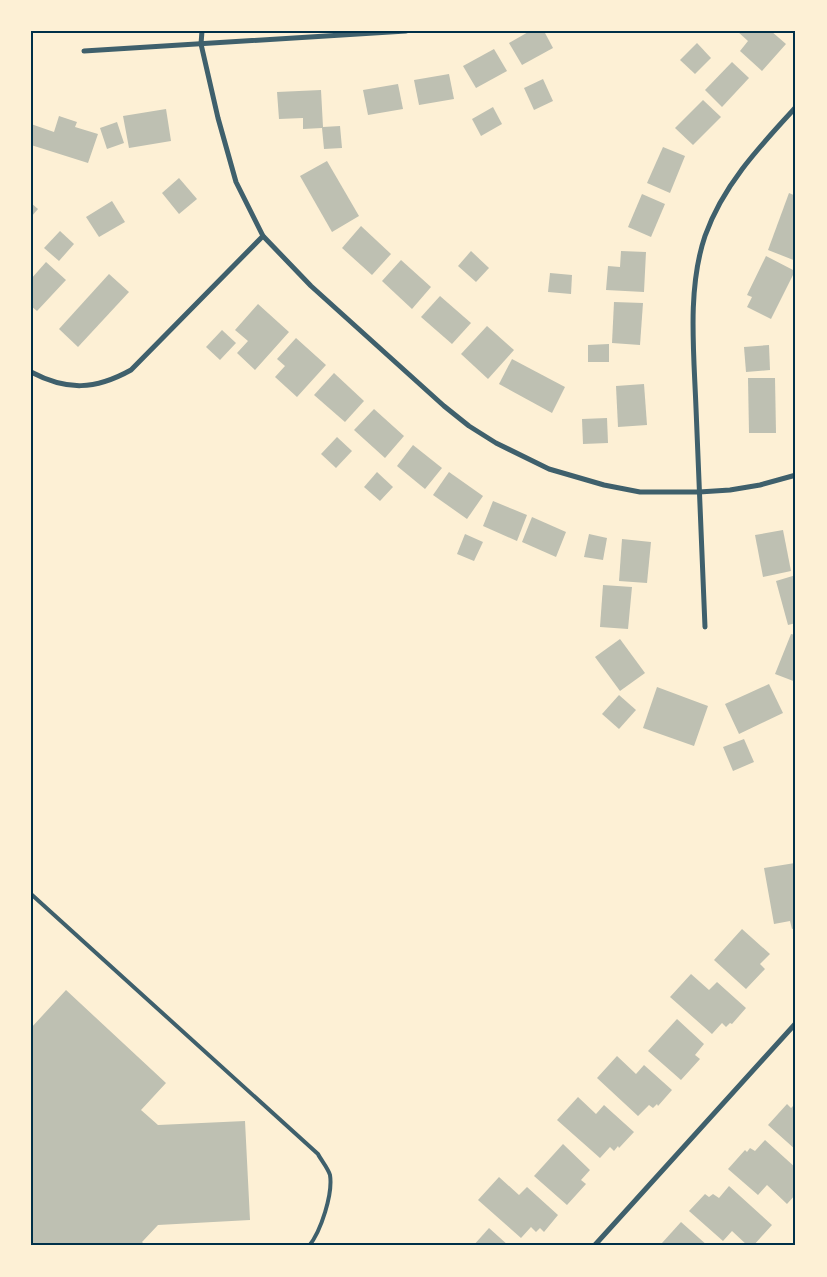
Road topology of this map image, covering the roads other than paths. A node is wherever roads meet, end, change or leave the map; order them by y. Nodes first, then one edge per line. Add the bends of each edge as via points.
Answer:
1 (202, 31) edge
2 (406, 31) edge
3 (201, 44) junction
4 (84, 51) dead end
5 (796, 107) edge
6 (263, 236) junction
7 (31, 372) edge
8 (796, 475) edge
9 (699, 492) junction
10 (704, 627) dead end
11 (31, 894) edge
12 (796, 1023) edge
13 (309, 1246) edge
14 (594, 1246) edge

1 - 3 street
2 - 3 street
3 - 4 street
3 - 6 street via 236,182
5 - 9 street via 736,178 719,206 698,261 693,318
6 - 7 street via 131,370 108,380 72,387
6 - 9 street via 311,286 403,370 469,426 496,443 549,469 595,483 640,492
8 - 9 street via 760,485
9 - 10 street
11 - 13 lane via 318,1154 330,1174 328,1198 316,1237
12 - 14 street

